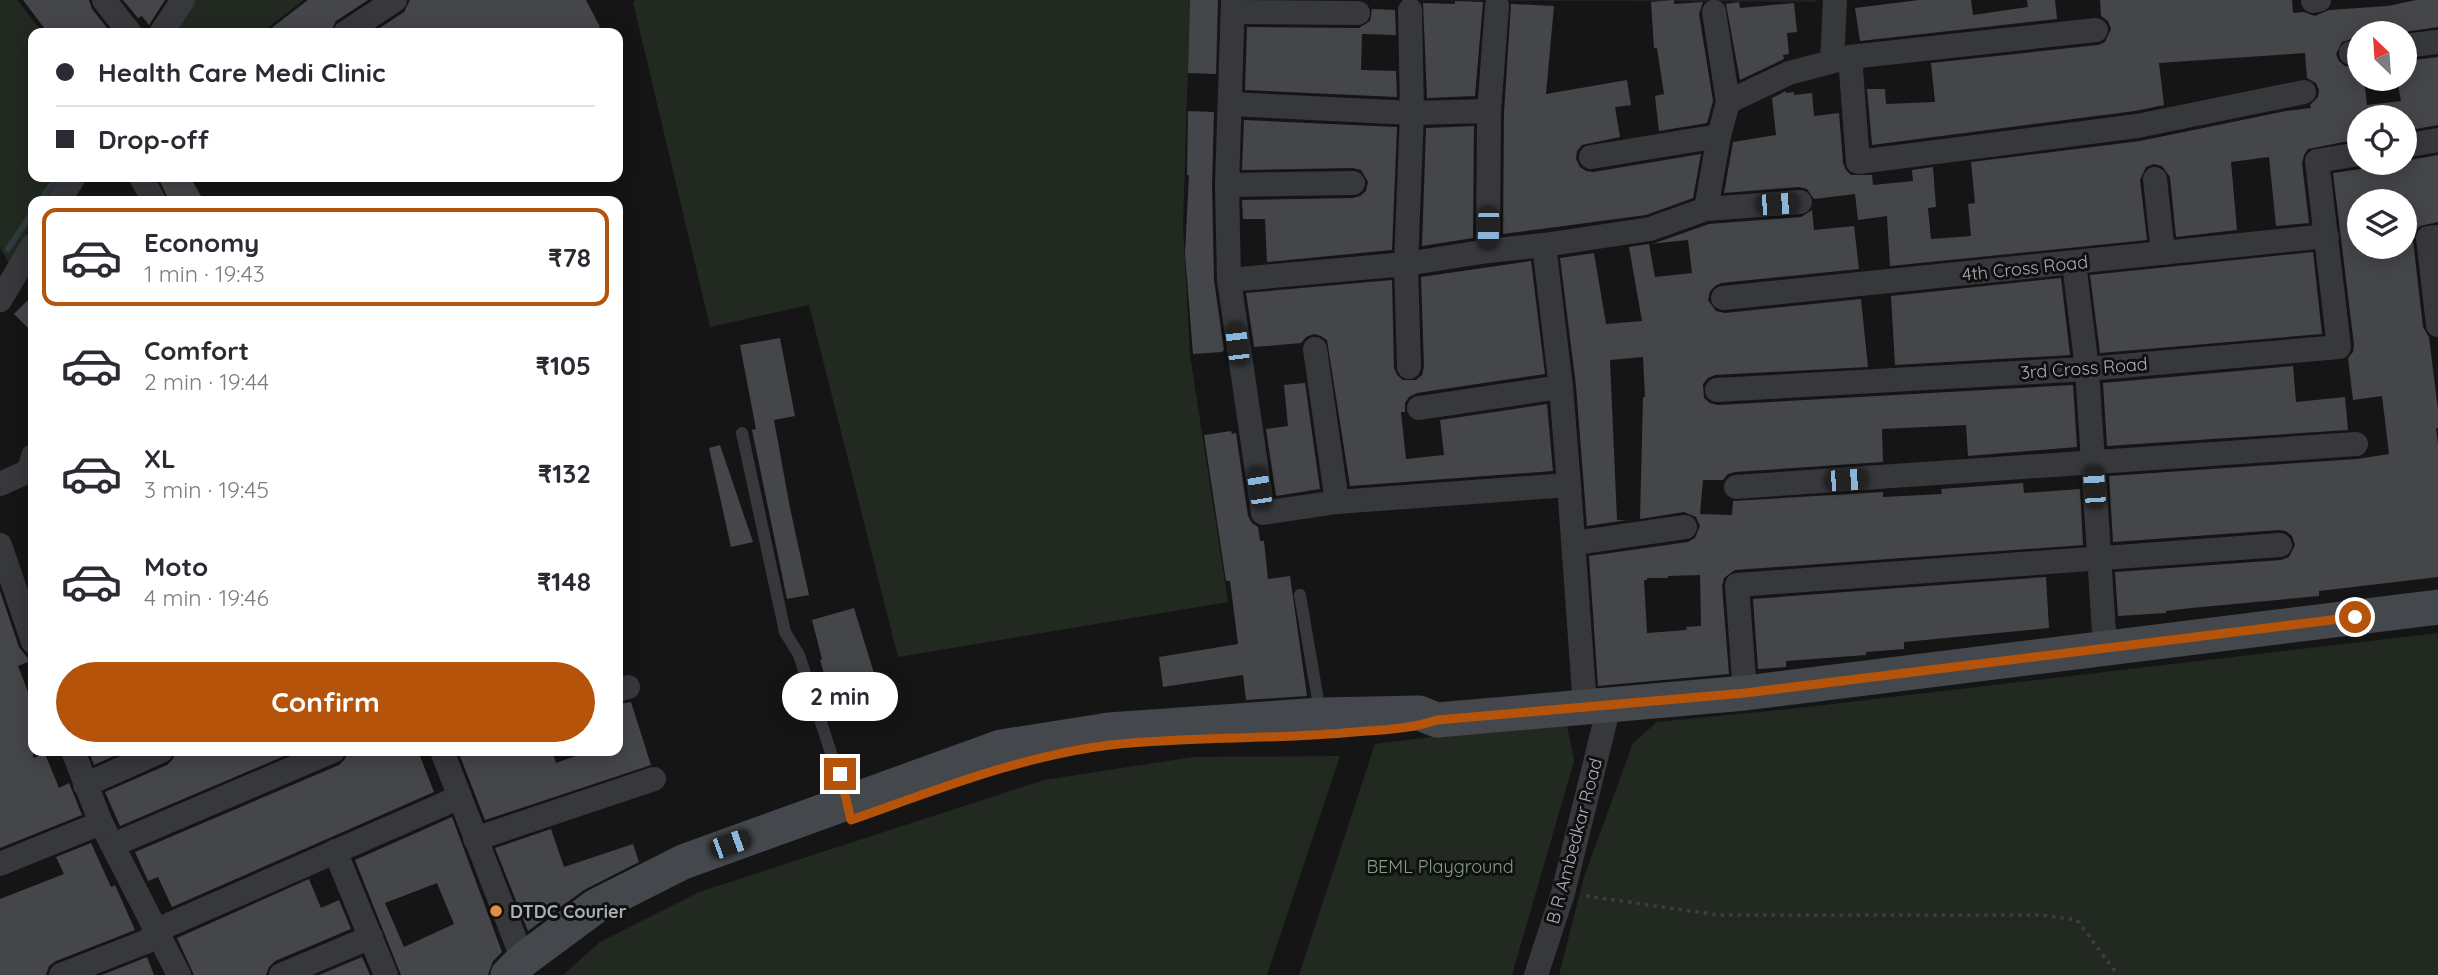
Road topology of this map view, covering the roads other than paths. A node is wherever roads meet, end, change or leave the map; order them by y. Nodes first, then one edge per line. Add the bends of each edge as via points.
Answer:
1 (104, 0) edge
2 (183, 0) edge
3 (395, 0) edge
4 (1835, 0) edge
5 (2319, 0) edge
6 (2313, 1) edge
7 (1233, 6) edge
8 (1497, 6) dead end
9 (1410, 10) dead end
10 (1714, 12) dead end
11 (1358, 13) dead end
12 (126, 28) edge
13 (164, 28) edge
14 (353, 28) edge
15 (2096, 30) dead end
16 (2438, 42) edge
17 (2417, 44) edge
18 (1841, 59) junction
19 (2304, 92) dead end
20 (1728, 102) junction
21 (1230, 104) junction
22 (1489, 111) junction
23 (1412, 113) junction
24 (1719, 136) junction
25 (2438, 140) edge
26 (2417, 144) edge
27 (2347, 156) edge
28 (1591, 157) dead end
29 (2155, 179) dead end
30 (1353, 183) dead end
31 (1227, 185) junction
32 (1800, 202) dead end
33 (1706, 209) junction
34 (2327, 236) junction
35 (2438, 237) edge
36 (1544, 245) junction
37 (1488, 251) junction
38 (28, 253) edge
39 (2163, 253) junction
40 (2074, 263) junction
41 (1406, 264) junction
42 (1228, 280) junction
43 (1723, 298) dead end
44 (0, 300) edge
45 (2438, 325) edge
46 (1315, 349) dead end
47 (1409, 368) dead end
48 (2087, 369) junction
49 (1562, 387) junction
50 (1717, 390) dead end
51 (1419, 408) dead end
52 (742, 433) dead end
53 (2356, 444) dead end
54 (2092, 463) junction
55 (28, 470) edge
56 (0, 485) edge
57 (1569, 485) junction
58 (1736, 487) dead end
59 (1337, 502) junction
60 (1685, 527) dead end
61 (1575, 543) junction
62 (0, 545) edge
63 (2280, 545) dead end
64 (2099, 558) junction
65 (5, 573) edge
66 (1300, 595) dead end
67 (2438, 607) edge
68 (28, 622) edge
69 (2105, 648) junction
70 (1745, 693) junction
71 (1597, 707) junction
72 (1321, 715) junction
73 (1437, 720) junction
74 (75, 756) edge
75 (150, 756) edge
76 (305, 756) edge
77 (446, 756) edge
78 (654, 779) dead end
79 (85, 785) junction
80 (460, 797) junction
81 (849, 811) junction
82 (101, 823) junction
83 (475, 839) junction
84 (113, 845) junction
85 (335, 850) junction
86 (0, 864) edge
87 (157, 930) junction
88 (371, 937) junction
89 (522, 970) edge
90 (61, 975) edge
91 (179, 975) edge
92 (281, 975) edge
93 (386, 975) edge
94 (1536, 975) edge

1 - 12 street
2 - 13 street
3 - 14 street
4 - 18 street
5 - 6 street
7 - 11 street
7 - 21 street
8 - 22 street
9 - 23 street
10 - 20 street
15 - 18 street
16 - 17 street
18 - 19 street via 1858,162 2137,125
18 - 20 street via 1789,73
20 - 24 street
21 - 23 street
21 - 31 street
22 - 23 street
22 - 37 street
23 - 41 street
24 - 28 street
24 - 33 street
25 - 26 street
27 - 34 street via 2316,161
29 - 39 street
30 - 31 street
31 - 42 street
32 - 33 street
33 - 36 street via 1650,229
34 - 39 street, 4th Cross Road
34 - 48 street, 3rd Cross Road via 2339,347
35 - 45 street via 2427,238
36 - 37 street
36 - 49 street, B R Ambedkar Road
37 - 41 street
38 - 44 street
39 - 40 street, 4th Cross Road
40 - 43 street, 4th Cross Road
40 - 48 street
41 - 42 street
41 - 47 street
42 - 59 street via 1263,513
46 - 59 street
48 - 50 street, 3rd Cross Road
48 - 54 street
49 - 51 street
49 - 57 street, B R Ambedkar Road
52 - 81 lane via 785,632 799,655
53 - 54 street
54 - 58 street
54 - 64 street
55 - 56 street
57 - 59 street
57 - 61 street, B R Ambedkar Road
60 - 61 street
61 - 71 street, B R Ambedkar Road
62 - 65 street
63 - 64 street
64 - 69 street
64 - 70 street via 1737,585
65 - 68 street
66 - 72 lane
67 - 69 main road
69 - 70 main road
70 - 71 main road
71 - 73 main road
71 - 94 street, B R Ambedkar Road via 1563,893
72 - 73 main road via 1419,713
72 - 81 main road via 1109,730 1001,747
73 - 81 main road via 1420,726 1328,735 1206,738 1059,752
74 - 79 street
75 - 79 street
76 - 84 street
77 - 80 street
78 - 83 street
79 - 82 street
80 - 83 street
80 - 85 street
81 - 89 main road via 683,862 596,906
82 - 84 street
82 - 86 street
83 - 89 street
84 - 87 street
85 - 87 street
85 - 88 street
87 - 90 street via 148,941
87 - 91 street
88 - 92 street
88 - 93 street

